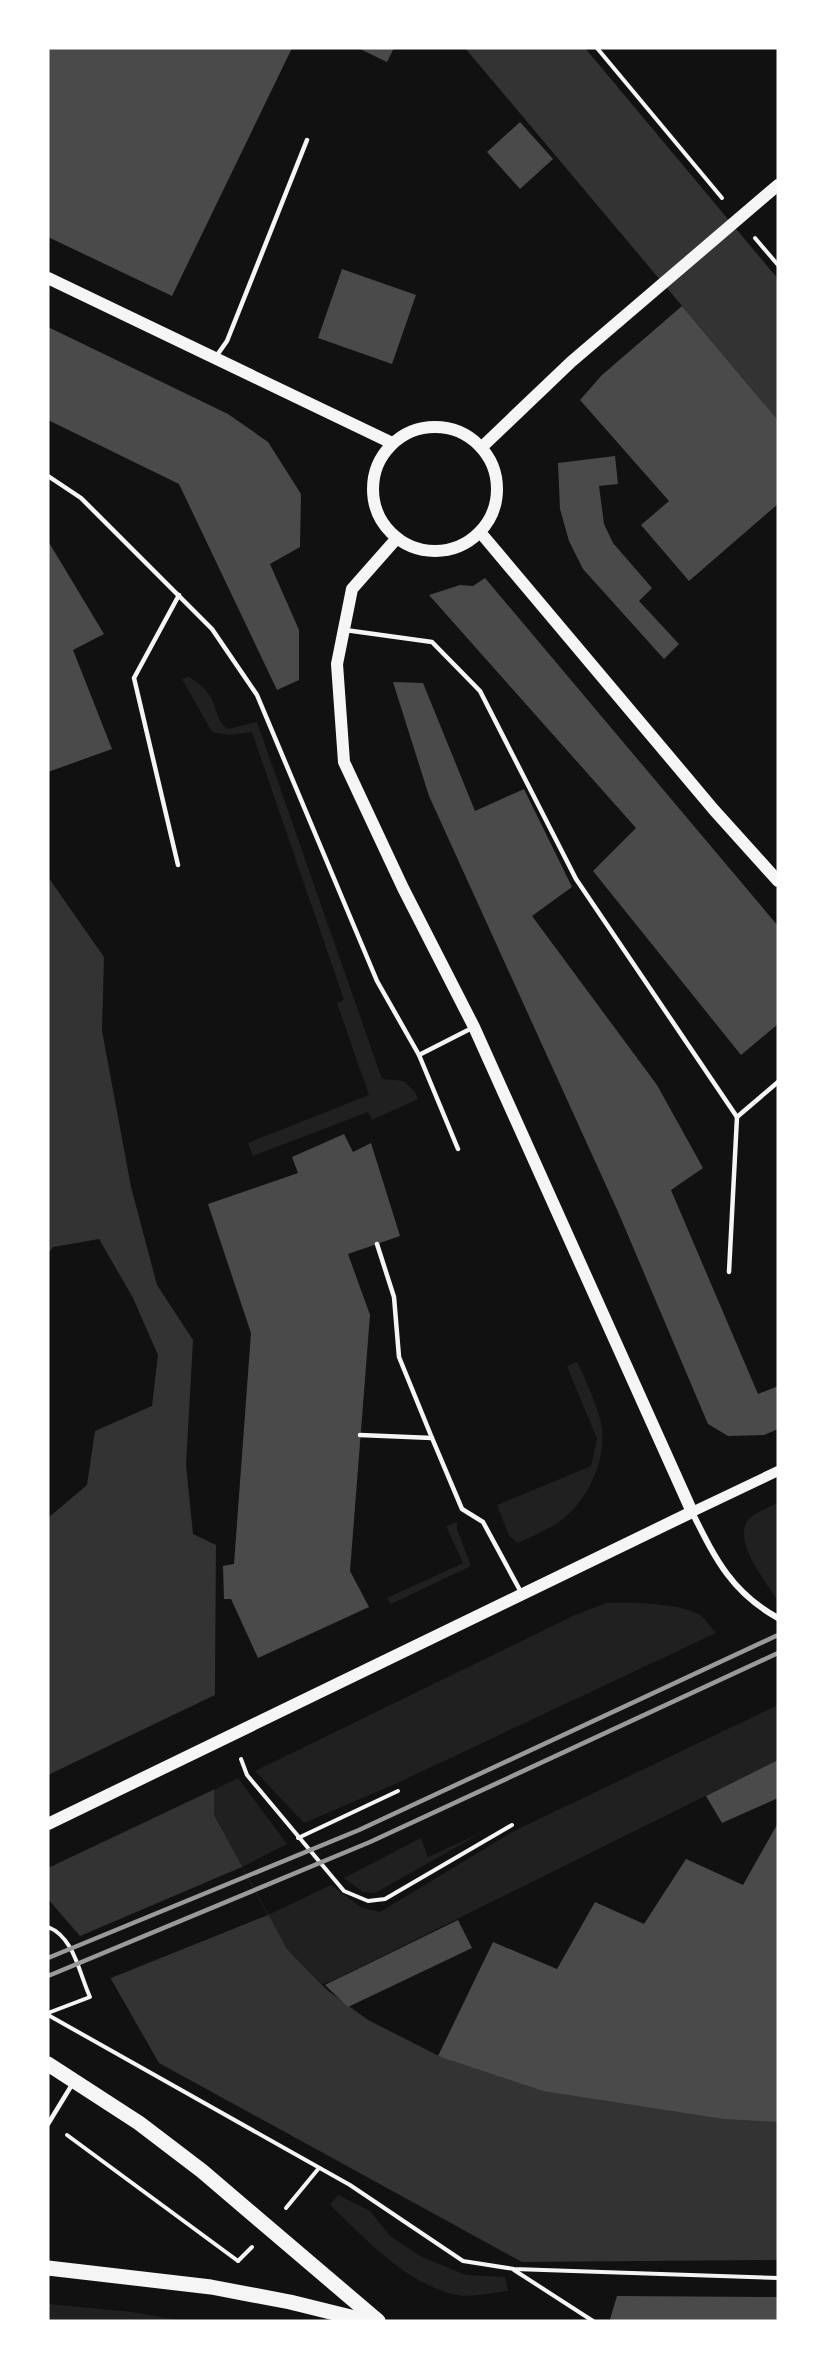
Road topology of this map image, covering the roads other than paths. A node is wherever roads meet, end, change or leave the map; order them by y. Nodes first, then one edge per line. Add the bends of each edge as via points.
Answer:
1 (307, 140) dead end
2 (778, 185) edge
3 (48, 278) edge
4 (215, 358) junction
5 (392, 443) junction
6 (482, 447) junction
7 (48, 476) edge
8 (480, 532) junction
9 (397, 538) junction
10 (179, 595) junction
11 (344, 630) junction
12 (178, 865) dead end
13 (778, 881) edge
14 (474, 1027) junction
15 (419, 1055) junction
16 (778, 1082) edge
17 (737, 1117) junction
18 (458, 1149) dead end
19 (377, 1244) dead end
20 (729, 1272) dead end
21 (360, 1435) dead end
22 (432, 1438) junction
23 (778, 1471) edge
24 (692, 1512) junction
25 (522, 1594) junction
26 (778, 1618) edge
27 (48, 1824) edge
28 (48, 2064) edge
29 (74, 2080) junction
30 (48, 2124) edge
31 (48, 2268) edge
32 (367, 2321) edge
33 (378, 2321) edge

1 - 4 lane via 228,340
2 - 6 main road via 571,362
3 - 4 main road
4 - 5 main road
5 - 6 main road via 411,431 433,426 459,431
5 - 9 main road via 376,467 373,488 375,505 384,524
6 - 8 main road via 496,477 497,499
7 - 10 lane via 81,498
8 - 9 main road via 462,545 443,551 421,550
8 - 13 main road
9 - 11 main road via 352,589
10 - 12 lane via 134,678
10 - 15 lane via 212,629 257,695 377,981
11 - 14 main road via 337,664 344,762
11 - 17 lane via 432,642 480,691 576,879
14 - 15 lane
14 - 24 main road
15 - 18 lane
16 - 17 lane
17 - 20 lane
19 - 22 lane via 394,1297 399,1357
21 - 22 lane
22 - 25 lane via 462,1509 483,1522
23 - 24 street
24 - 25 main road
24 - 26 street via 717,1563 735,1587
25 - 27 main road
28 - 29 main road
29 - 30 lane
29 - 33 main road via 139,2122 202,2171
31 - 32 main road via 211,2286

